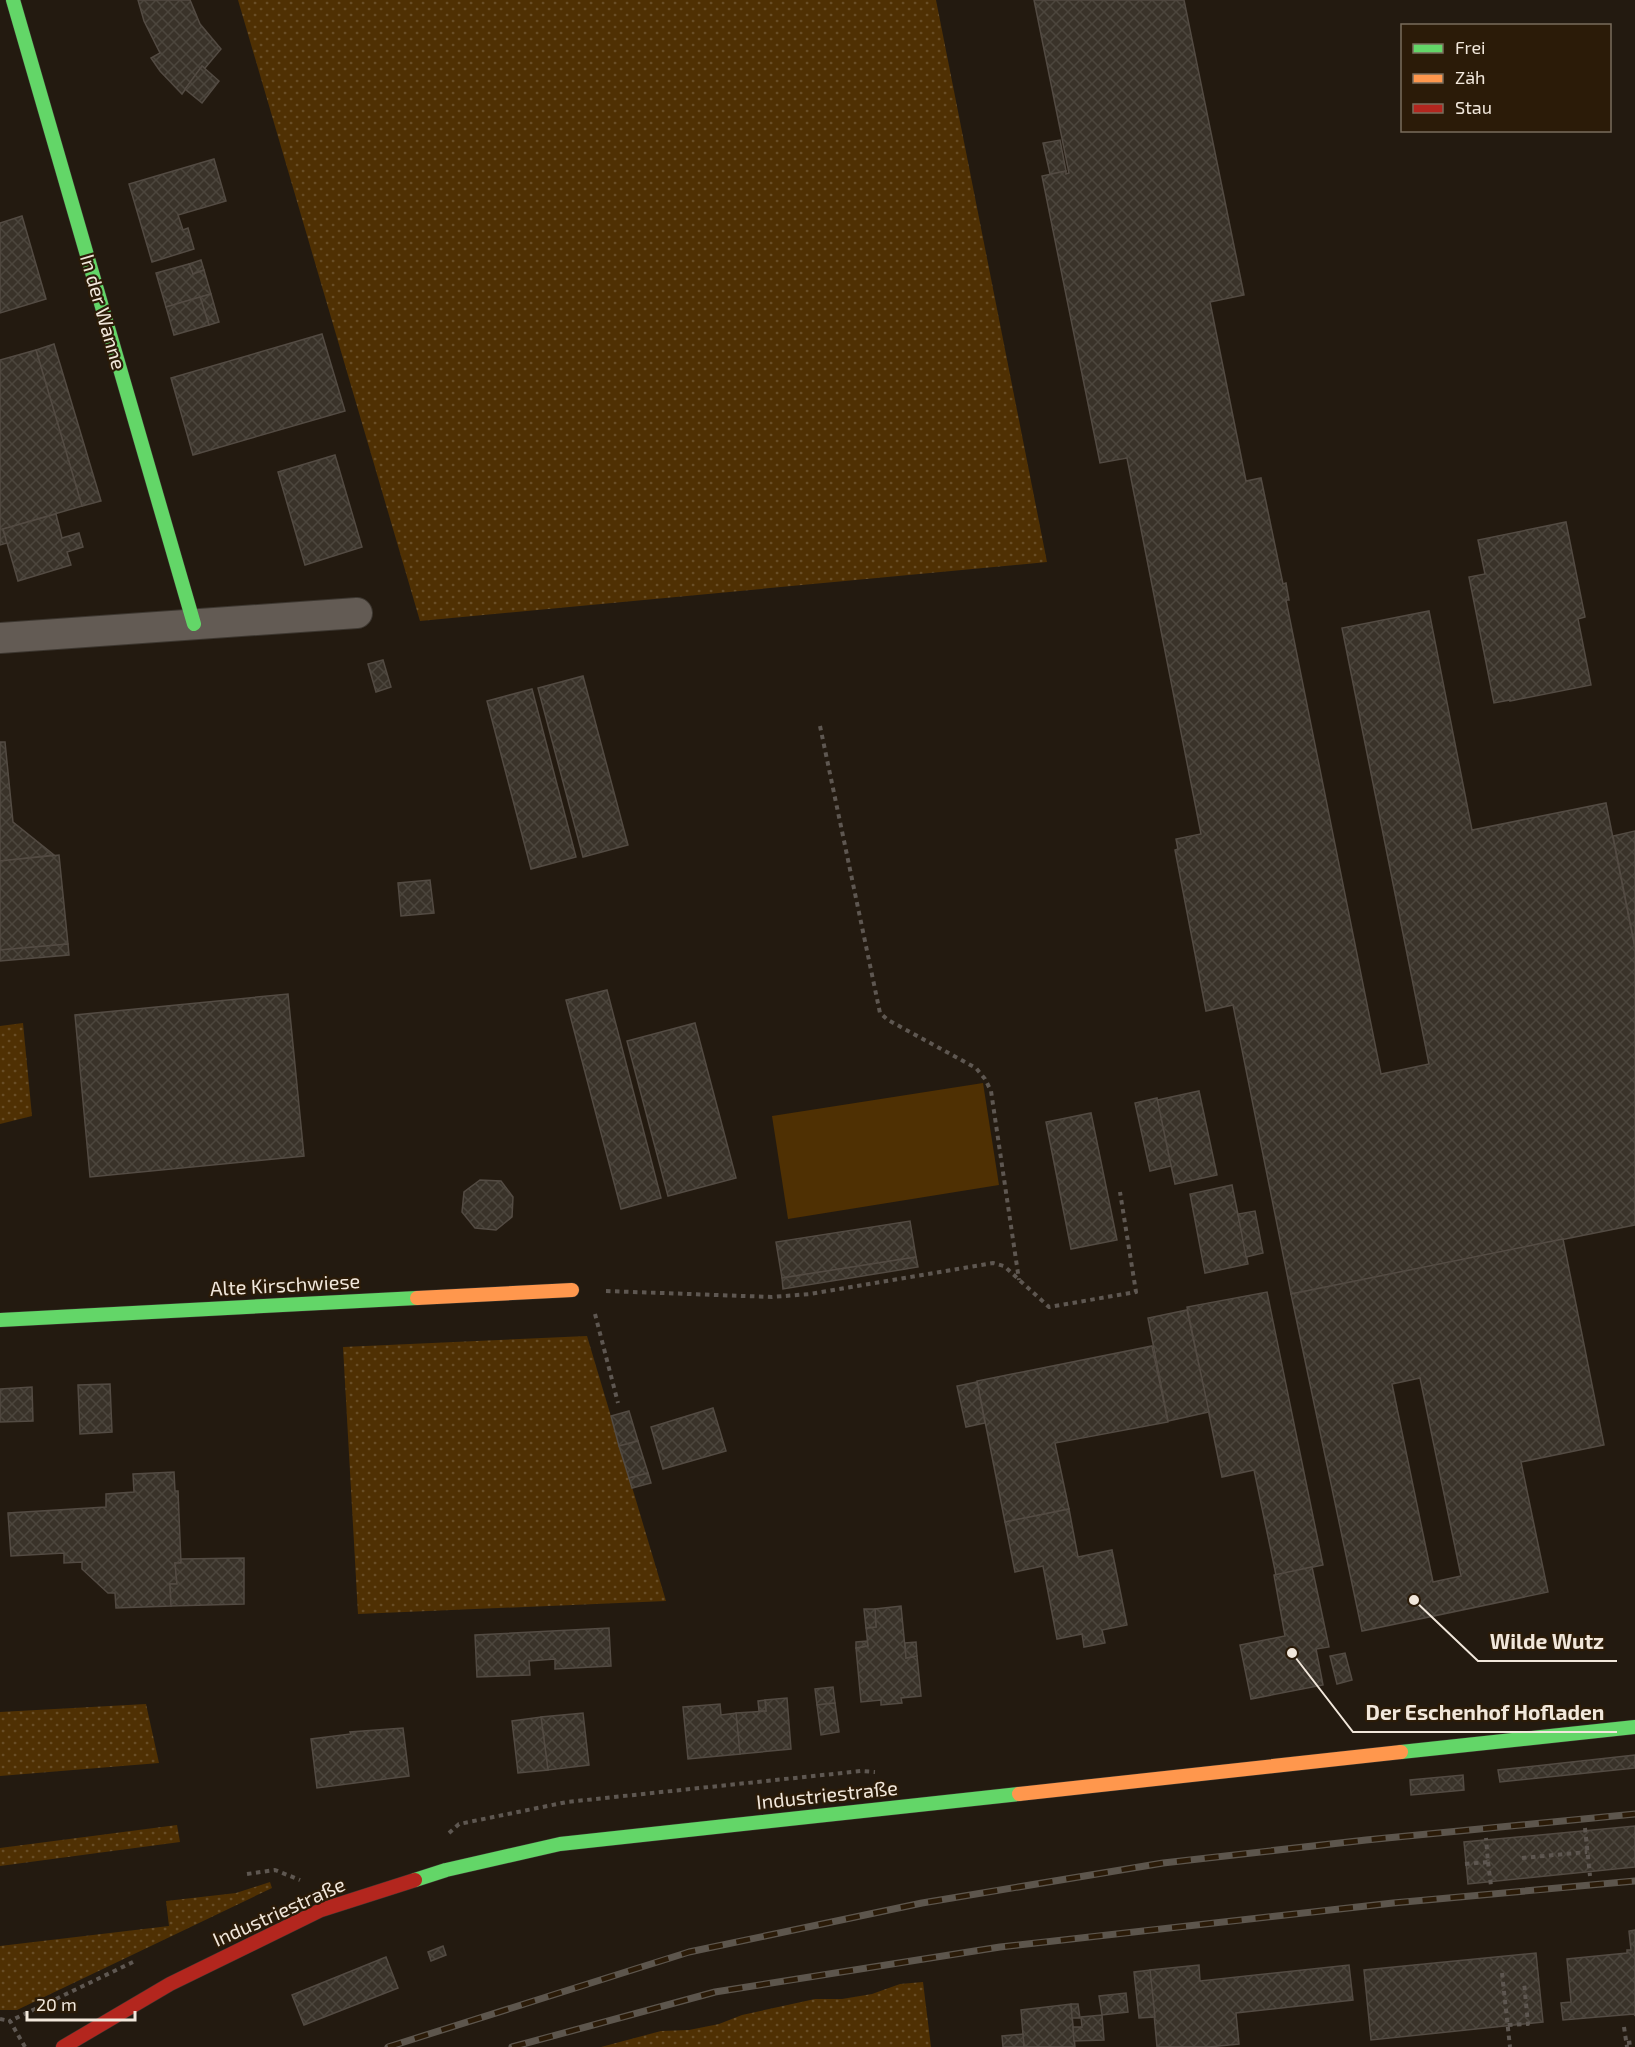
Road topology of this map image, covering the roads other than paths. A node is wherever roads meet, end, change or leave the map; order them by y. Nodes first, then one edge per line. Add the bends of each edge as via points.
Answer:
1 (13, 0) edge
2 (357, 613) dead end
3 (194, 624) junction
4 (0, 638) edge
5 (572, 1290) road end
6 (0, 1320) edge
7 (1635, 1727) edge
8 (63, 2047) edge

1 - 3 street, In der Wanne
2 - 3 street
3 - 4 street
5 - 6 street, Alte Kirschwiese
7 - 8 street, Industriestraße via 560,1844 446,1870 321,1910 170,1984

